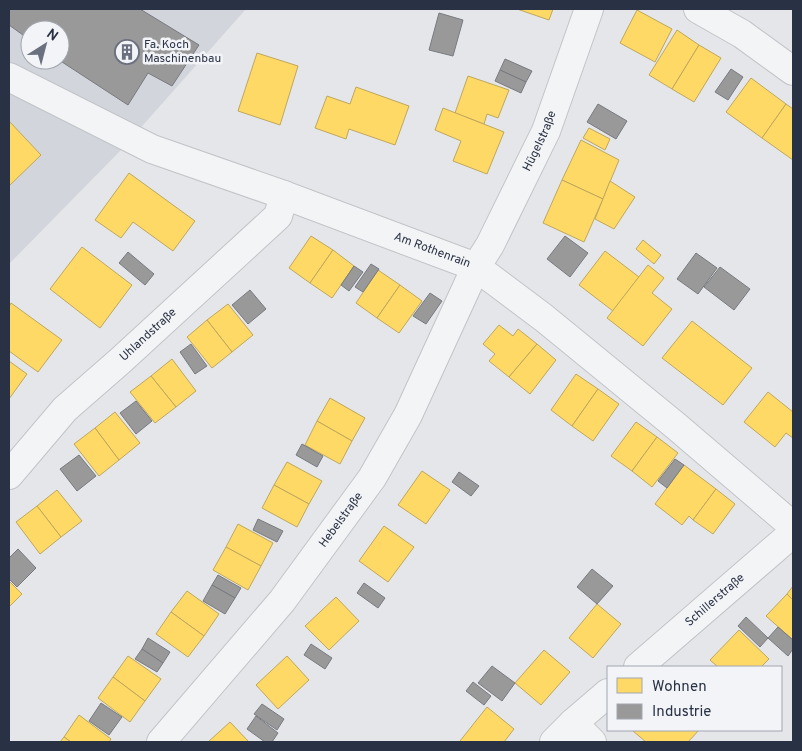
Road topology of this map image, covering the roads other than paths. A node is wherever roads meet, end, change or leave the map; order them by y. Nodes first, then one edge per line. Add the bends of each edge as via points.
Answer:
1 (589, 9) edge
2 (698, 9) edge
3 (793, 71) edge
4 (9, 77) edge
5 (284, 195) junction
6 (476, 267) junction
7 (9, 475) edge
8 (793, 526) edge
9 (793, 533) edge
10 (639, 666) edge
11 (607, 694) edge
12 (573, 736) edge
13 (161, 742) edge

1 - 6 street, Hügelstraße via 546,131
2 - 3 street via 742,34
4 - 5 street, Am Rothenrain via 152,149
5 - 6 street, Am Rothenrain
5 - 7 street, Uhlandstraße via 278,216 65,409
6 - 8 street, Am Rothenrain via 559,330
6 - 13 street, Hebelstraße via 408,415 372,478 282,600
9 - 10 street, Schillerstraße
11 - 12 street

